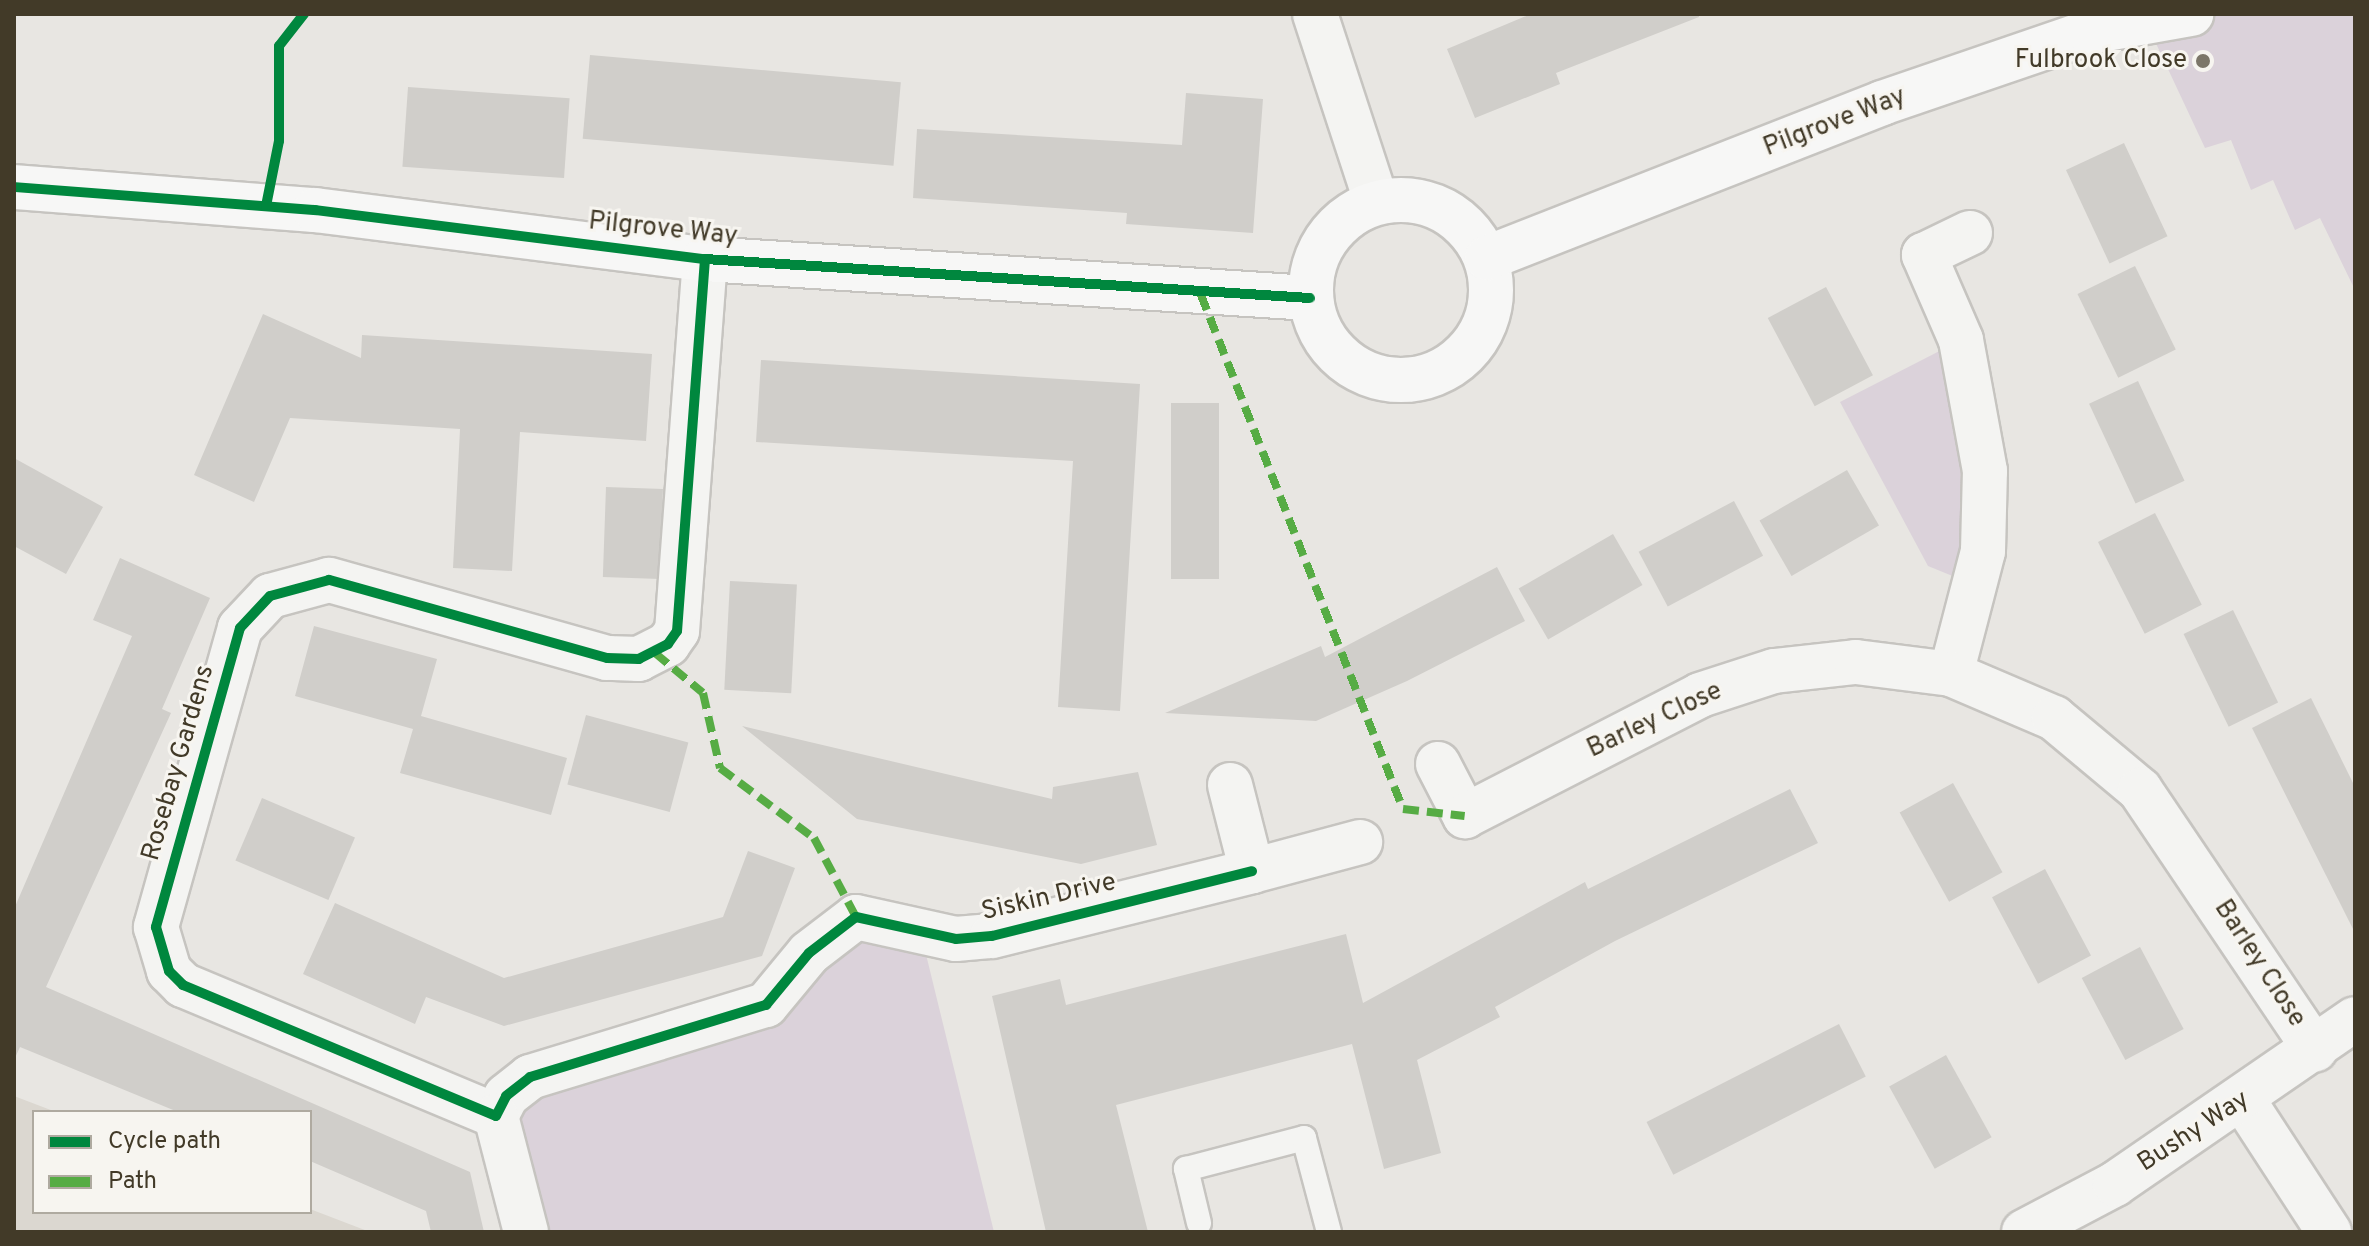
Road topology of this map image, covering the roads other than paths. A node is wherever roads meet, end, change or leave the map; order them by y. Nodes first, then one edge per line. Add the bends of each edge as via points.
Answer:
1 (1315, 14) edge
2 (2191, 14) edge
3 (2085, 23) edge
4 (14, 187) edge
5 (1376, 201) junction
6 (1970, 233) dead end
7 (1487, 258) junction
8 (705, 259) junction
9 (1310, 298) junction
10 (1951, 674) junction
11 (1438, 764) dead end
12 (1230, 785) dead end
13 (1360, 842) dead end
14 (1252, 871) junction
15 (2355, 1019) edge
16 (2315, 1049) junction
17 (2243, 1100) junction
18 (496, 1116) junction
19 (1199, 1223) dead end
20 (526, 1232) edge
21 (1329, 1232) edge
22 (2024, 1232) edge
23 (2329, 1232) edge

1 - 5 street
2 - 3 street, Pilgrove Way
3 - 7 street, Pilgrove Way
4 - 8 street, Pilgrove Way via 315,210
5 - 7 street via 1413,199 1455,216
5 - 9 street via 1330,231 1315,258
6 - 10 street via 1924,255 1961,340 1985,471 1983,551
7 - 9 street via 1490,308 1474,344 1427,376 1389,380 1356,369 1329,345
8 - 9 street, Pilgrove Way
8 - 18 street, Rosebay Gardens via 677,631 668,644 639,659 607,658 329,580 270,596 240,628 156,927 160,954 183,985
10 - 11 street, Barley Close via 1856,662 1774,671 1700,695 1465,816
10 - 16 street, Barley Close via 2054,718 2140,790
12 - 14 street
13 - 14 street, Siskin Drive
14 - 18 street, Siskin Drive via 992,936 956,939 856,917 809,953 766,1005 530,1077 506,1096
15 - 16 street, Bushy Way
16 - 17 street, Bushy Way
17 - 22 street, Bushy Way via 2115,1184
17 - 23 street
18 - 20 street
19 - 21 lane via 1186,1169 1304,1138

